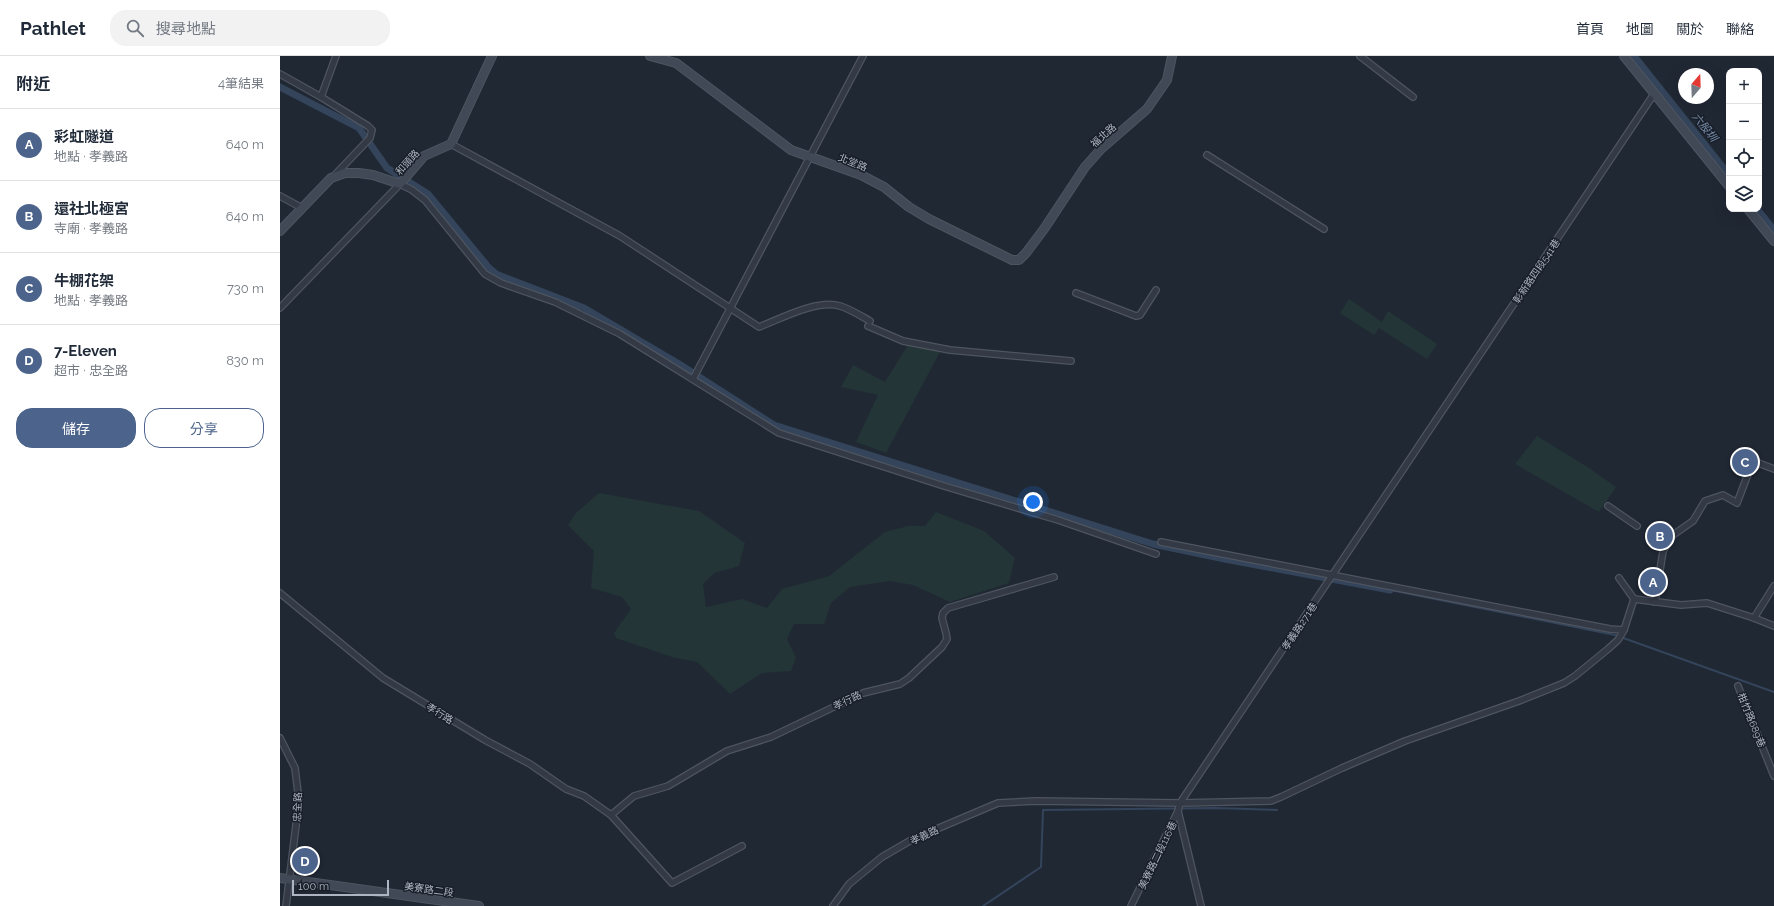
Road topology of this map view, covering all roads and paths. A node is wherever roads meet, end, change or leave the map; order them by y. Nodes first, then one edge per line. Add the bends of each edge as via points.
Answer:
1 (336, 56) edge
2 (492, 56) edge
3 (650, 56) edge
4 (863, 56) edge
5 (1172, 56) edge
6 (1360, 56) edge
7 (1624, 56) edge
8 (280, 74) edge
9 (1654, 94) junction
10 (321, 97) junction
11 (1413, 97) dead end
12 (451, 144) junction
13 (1207, 155) dead end
14 (810, 156) junction
15 (331, 178) junction
16 (1726, 182) edge
17 (400, 184) junction
18 (280, 196) edge
19 (302, 208) junction
20 (1750, 212) edge
21 (1044, 229) joint
22 (1324, 229) dead end
23 (280, 231) edge
24 (1774, 241) edge
25 (1156, 290) dead end
26 (1076, 293) dead end
27 (280, 308) edge
28 (730, 308) junction
29 (1071, 361) dead end
30 (693, 379) junction
31 (1418, 449) joint
32 (1774, 469) edge
33 (1608, 506) dead end
34 (1637, 526) dead end
35 (1161, 542) dead end
36 (1156, 554) dead end
37 (1334, 575) junction
38 (1054, 577) dead end
39 (1619, 578) dead end
40 (1774, 586) edge
41 (280, 593) edge
42 (1634, 598) junction
43 (1655, 602) junction
44 (1754, 618) junction
45 (1774, 626) edge
46 (1624, 630) junction
47 (1738, 686) dead end
48 (280, 739) edge
49 (1774, 776) edge
50 (1180, 804) junction
51 (1178, 811) junction
52 (611, 815) junction
53 (742, 846) dead end
54 (280, 878) edge
55 (290, 879) junction
56 (286, 906) edge
57 (479, 906) edge
58 (833, 906) edge
59 (1131, 906) edge
60 (1201, 906) edge

1 - 10 street
2 - 12 street
3 - 14 street, 北堂路 via 676,63 791,150
4 - 14 street
5 - 21 street, 福北路 via 1167,80 1147,110 1101,149 1085,167
6 - 11 street
7 - 9 street
8 - 10 street
9 - 16 street
9 - 31 street, 彰新路四段541巷
10 - 15 street via 372,130 370,138
12 - 17 street, 和頭路 via 424,156
12 - 28 street via 620,236
13 - 22 street
14 - 21 street, 北堂路 via 861,175 884,187 929,219 1012,260 1019,260
14 - 28 street
15 - 17 street, 和頭路 via 346,174 373,174
15 - 19 street
17 - 27 street
17 - 30 street via 425,200 485,274 501,283 555,302 620,334
18 - 19 street
19 - 23 street
20 - 24 street
25 - 26 street via 1140,315 1136,316
28 - 29 street via 759,327 816,305 840,306 903,341 950,350
28 - 30 street
30 - 36 street via 779,433 1058,520
31 - 37 street, 孝義路271巷
32 - 43 street via 1753,461 1737,503 1723,495 1704,501 1692,521 1673,535 1663,552
33 - 34 street
35 - 37 street
37 - 46 street
37 - 50 street, 孝義路271巷
38 - 52 street, 孝行路 via 948,608 943,612 942,618 946,633 942,647 900,684 863,693 771,737 726,751 668,786 634,796
39 - 42 street
40 - 44 street
41 - 52 street, 孝行路 via 383,678 485,740 530,764 560,785 584,796
42 - 43 street
42 - 46 street
43 - 44 street via 1681,605 1707,603
44 - 45 street
46 - 50 street, 孝義路 via 1608,649 1564,683 1405,741 1271,801
47 - 49 street, 柑竹路689巷
48 - 55 street, 忠全路 via 295,768 299,801
50 - 51 street, 美寮路二段116巷
50 - 58 street, 孝義路 via 1036,801 998,803 913,839 882,857 850,884
51 - 59 street, 美寮路二段116巷
51 - 60 street
52 - 53 street, 孝行路 via 672,883
54 - 55 street, 美寮路二段
55 - 56 street, 忠全路
55 - 57 street, 美寮路二段

